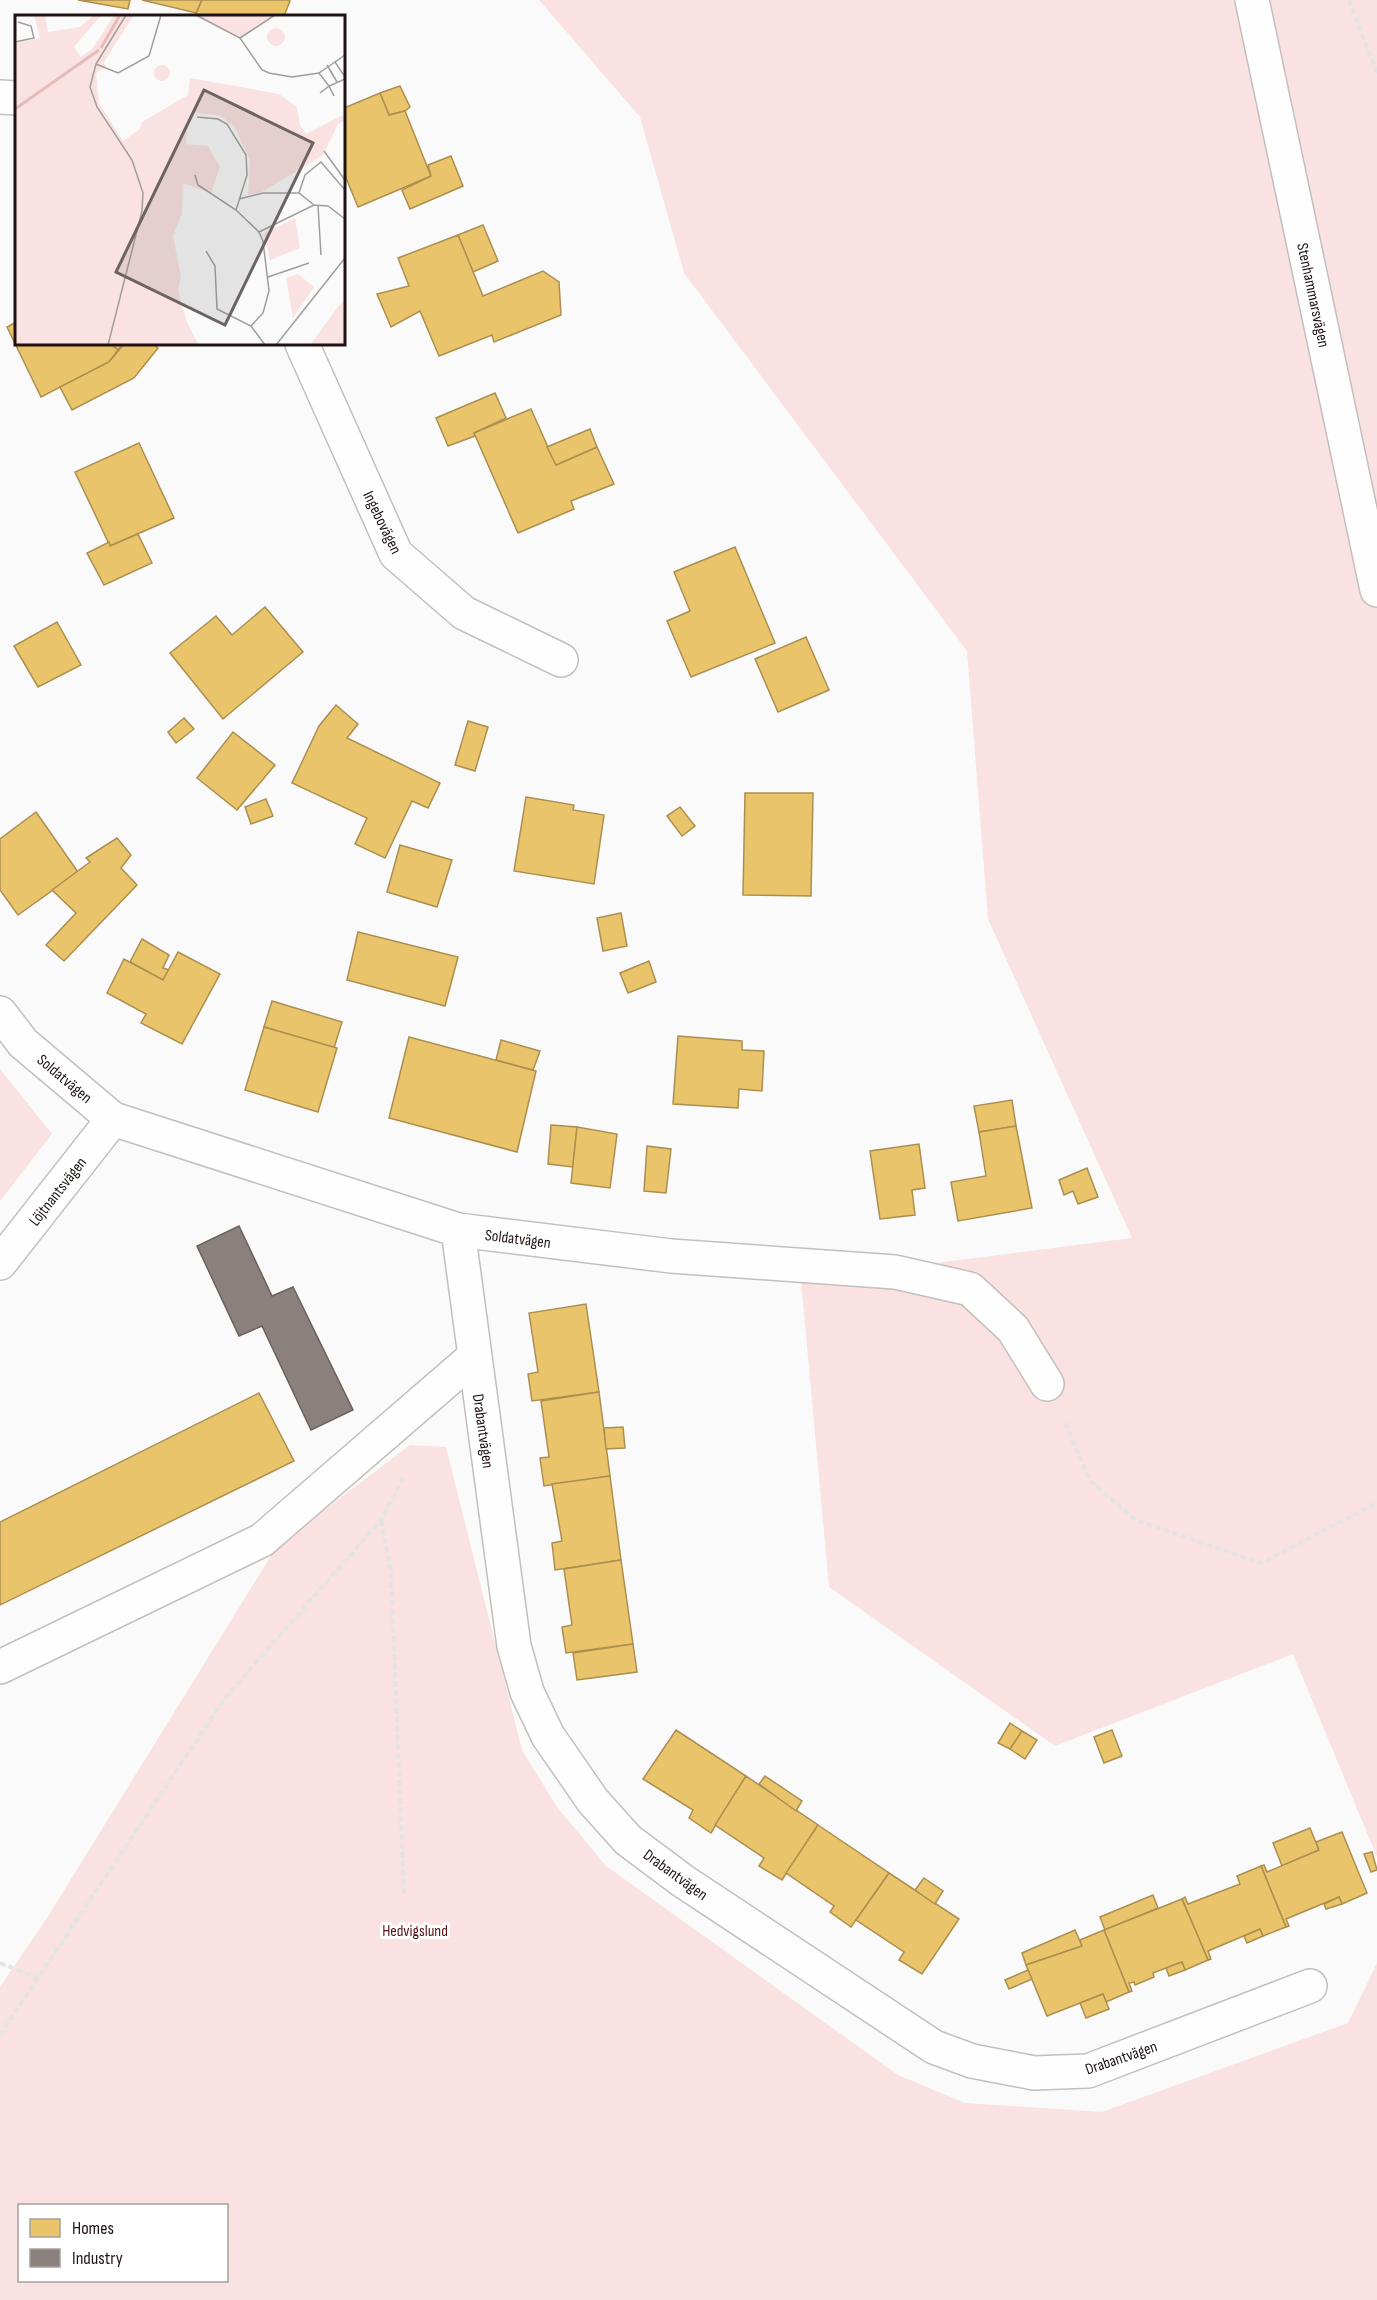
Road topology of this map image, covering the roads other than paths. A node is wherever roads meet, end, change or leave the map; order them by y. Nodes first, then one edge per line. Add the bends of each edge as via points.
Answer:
1 (1252, 0) edge
2 (0, 97) edge
3 (15, 98) edge
4 (302, 345) edge
5 (1377, 590) edge
6 (561, 660) dead end
7 (0, 1013) edge
8 (113, 1119) junction
9 (458, 1230) junction
10 (0, 1263) edge
11 (474, 1357) junction
12 (1047, 1384) road end
13 (0, 1668) edge
14 (1310, 1986) dead end

1 - 5 street, Stenhammarsvägen
2 - 3 street
4 - 6 street, Ingebovägen via 396,554 464,613
7 - 8 street, Soldatvägen via 22,1042
8 - 9 street, Soldatvägen
8 - 10 street, Löjtnantsvägen
9 - 11 street, Drabantvägen
9 - 12 street, Soldatvägen via 671,1256 894,1272 970,1289 1013,1329
11 - 13 street via 262,1540
11 - 14 street, Drabantvägen via 514,1646 527,1692 548,1736 593,1801 628,1840 934,2046 972,2061 1034,2073 1088,2071

